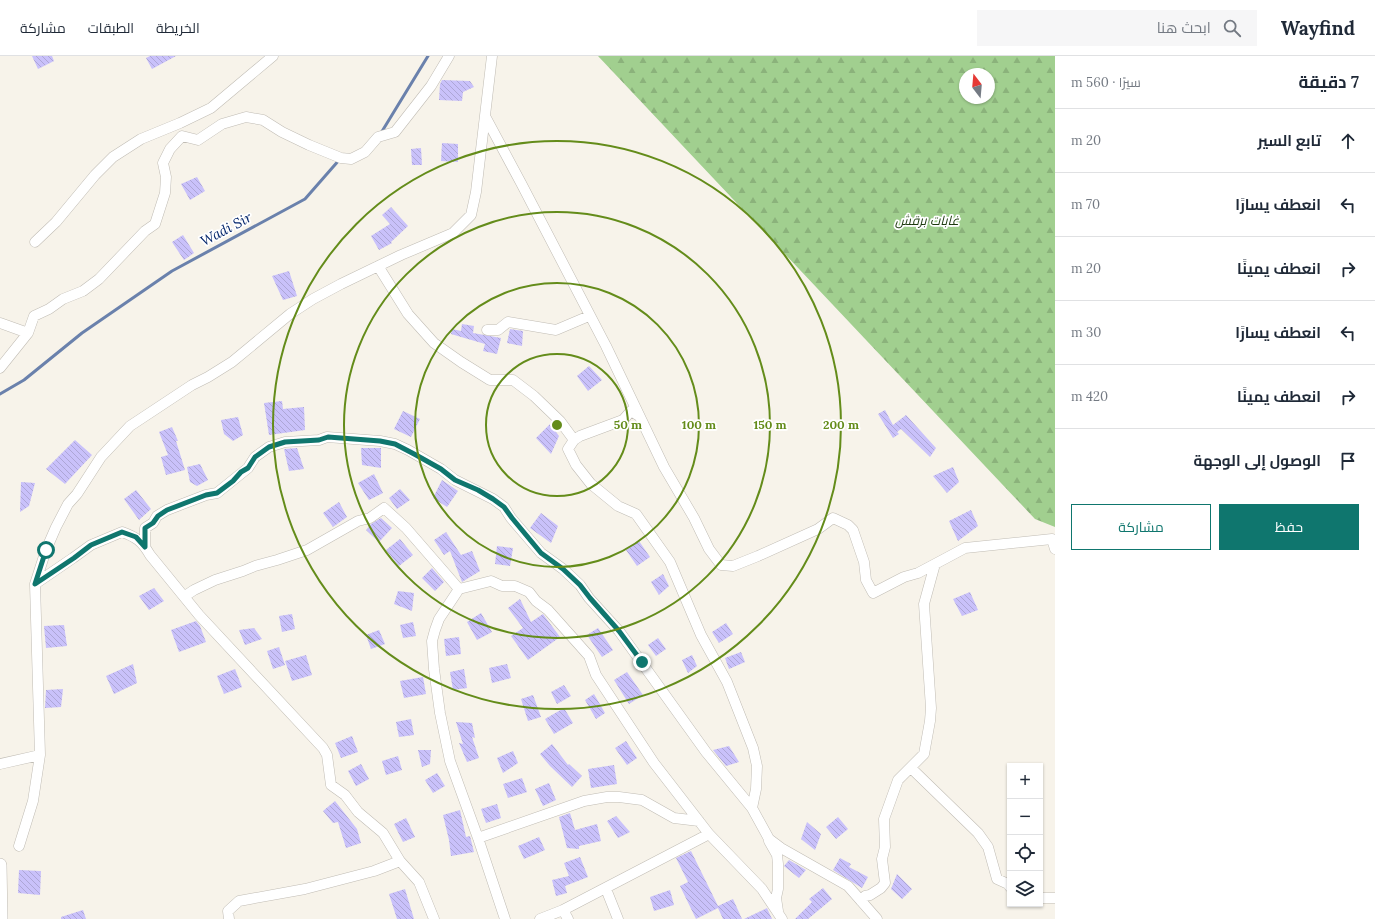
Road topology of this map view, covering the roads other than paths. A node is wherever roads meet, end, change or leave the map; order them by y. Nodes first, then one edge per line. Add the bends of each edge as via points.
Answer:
1 (273, 56) edge
2 (449, 56) edge
3 (492, 56) edge
4 (485, 116) junction
5 (35, 242) dead end
6 (378, 266) junction
7 (589, 316) junction
8 (0, 323) edge
9 (487, 330) dead end
10 (28, 333) junction
11 (0, 368) edge
12 (639, 416) junction
13 (574, 440) junction
14 (145, 547) junction
15 (1055, 549) edge
16 (935, 564) junction
17 (35, 584) junction
18 (459, 589) junction
19 (185, 596) junction
20 (40, 755) junction
21 (0, 764) edge
22 (911, 768) junction
23 (752, 808) junction
24 (699, 821) junction
25 (709, 834) junction
26 (478, 838) junction
27 (769, 839) junction
28 (19, 846) dead end
29 (400, 861) junction
30 (0, 865) edge
31 (1007, 884) edge
32 (606, 889) junction
33 (1043, 898) edge
34 (1055, 898) edge
35 (0, 900) edge
36 (861, 901) junction
37 (566, 914) edge
38 (780, 916) edge
39 (1, 919) edge
40 (9, 919) edge
41 (229, 919) edge
42 (434, 919) edge
43 (505, 919) edge
44 (540, 919) edge
45 (618, 919) edge
46 (877, 919) edge

1 - 5 street via 211,108 141,139 113,157
2 - 10 street via 431,86 395,132 378,137 365,152 351,159 341,158 309,145 263,120 246,117 222,124 198,140 182,136 170,149 163,163 166,177 165,194 155,224 145,231 99,279 83,291 34,316
3 - 4 street
4 - 6 street via 471,215 453,233
4 - 7 street
6 - 13 street via 408,314 434,343 490,380 513,380 560,421
6 - 17 street via 307,303 232,362 192,384 130,426 101,457 68,504 46,550
7 - 9 street via 556,330 508,322 498,330
7 - 12 street
8 - 10 street
10 - 11 street
12 - 13 street via 631,411 623,420
12 - 16 street via 709,549 721,565 733,566 758,556 818,529 833,518 853,530 864,562 866,580 873,593
13 - 23 street via 568,449 576,465 591,484 618,506 636,514 663,551 677,578 706,646 727,682 757,763
14 - 17 street via 136,537 122,532 91,545
14 - 19 street
14 - 23 street via 145,528 158,516 167,510 217,493 269,447 285,442 328,437 395,444 504,507 541,553 580,585 619,631 706,752
15 - 16 street via 1052,539 965,548
16 - 22 street via 924,604 930,721 924,754
17 - 20 street
18 - 19 street via 406,528 384,508 370,518 307,550 215,580
18 - 24 street via 490,581 502,586 515,586 529,592 548,610 589,656 596,675 654,762
18 - 26 street via 439,619 432,641 434,669 445,742
19 - 29 street via 199,615 323,748 327,755 331,785 345,795 358,812 383,833
20 - 21 street
20 - 28 street via 33,801
22 - 31 street via 978,833 988,847 997,879
22 - 36 street via 898,780 884,820 884,883 881,888 865,896
23 - 27 street
24 - 25 street
24 - 26 street via 674,818 642,800 607,797 584,801
25 - 32 street
25 - 38 street via 762,889
26 - 43 street
27 - 36 street via 848,886
27 - 38 street via 777,855 776,898
29 - 41 street via 374,871 305,889 239,901 228,911
29 - 42 street via 419,882
30 - 35 main road
32 - 37 street
32 - 45 street
33 - 34 street
35 - 39 main road
35 - 40 main road
36 - 46 street
37 - 44 street

